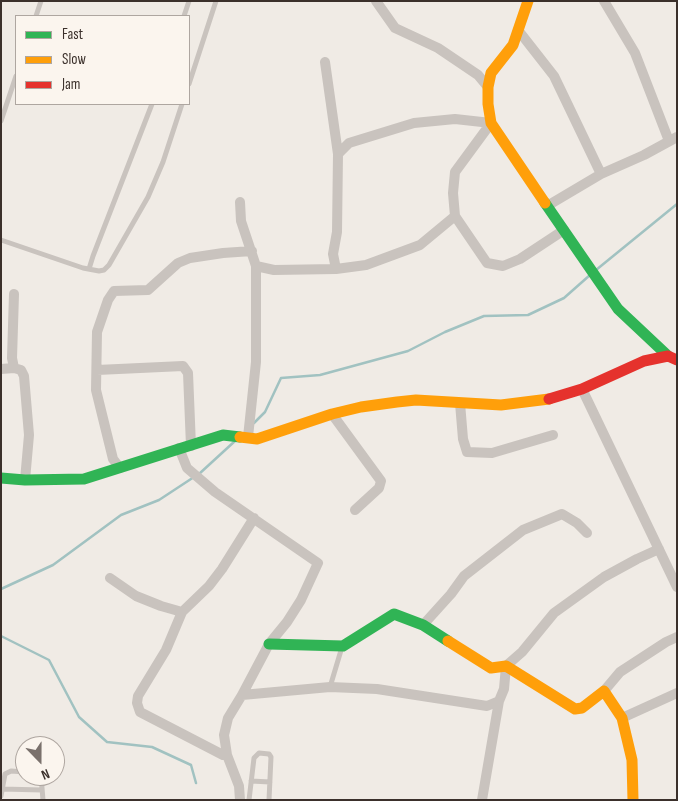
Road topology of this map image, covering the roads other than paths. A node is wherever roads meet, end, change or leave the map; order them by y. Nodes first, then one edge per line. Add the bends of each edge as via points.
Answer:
1 (41, 1) edge
2 (189, 1) edge
3 (216, 1) edge
4 (376, 1) edge
5 (528, 1) edge
6 (604, 1) edge
7 (36, 15) edge
8 (184, 15) edge
9 (518, 30) junction
10 (325, 62) dead end
11 (15, 79) edge
12 (190, 81) edge
13 (488, 87) junction
14 (152, 105) edge
15 (182, 105) edge
16 (1, 121) edge
17 (491, 123) junction
18 (673, 139) edge
19 (338, 154) junction
20 (601, 174) junction
21 (240, 202) dead end
22 (546, 206) junction
23 (455, 216) junction
24 (564, 230) junction
25 (1, 240) edge
26 (252, 251) junction
27 (333, 254) junction
28 (256, 266) junction
29 (89, 269) junction
30 (323, 269) junction
31 (336, 269) junction
32 (14, 294) dead end
33 (672, 358) edge
34 (14, 368) junction
35 (1, 369) edge
36 (97, 370) junction
37 (582, 389) junction
38 (460, 403) junction
39 (332, 414) junction
40 (553, 435) dead end
41 (248, 437) junction
42 (191, 446) junction
43 (179, 448) junction
44 (120, 468) junction
45 (1, 478) edge
46 (25, 480) junction
47 (355, 510) dead end
48 (254, 518) junction
49 (587, 534) dead end
50 (659, 549) junction
51 (110, 578) dead end
52 (677, 587) edge
53 (182, 612) junction
54 (423, 625) junction
55 (677, 637) edge
56 (269, 644) junction
57 (343, 646) junction
58 (506, 666) junction
59 (330, 687) junction
60 (604, 690) junction
61 (677, 693) edge
62 (242, 695) junction
63 (499, 701) junction
64 (622, 718) junction
65 (227, 755) junction
66 (15, 772) edge
67 (251, 781) junction
68 (270, 782) junction
69 (42, 786) edge
70 (2, 789) edge
71 (42, 790) junction
72 (1, 796) edge
73 (43, 800) edge
74 (240, 800) edge
75 (249, 800) edge
76 (269, 800) edge
77 (482, 800) edge
78 (633, 800) edge

1 - 7 lane
2 - 8 lane
3 - 12 lane
4 - 13 street via 395,28 438,48 478,75
5 - 9 street
6 - 18 street via 635,53
9 - 13 street via 513,45 491,74
9 - 20 street via 554,76
10 - 19 street
11 - 16 lane
13 - 17 street
14 - 29 lane
15 - 29 lane via 148,197 109,265 99,271
17 - 19 street via 455,119 414,123 349,144
17 - 22 street
17 - 23 street via 454,172
18 - 20 street
19 - 27 street via 337,232
20 - 22 street
21 - 26 street via 241,221
22 - 24 street
23 - 24 street via 487,263 503,266 520,259
23 - 31 street via 420,246 366,265
24 - 33 street via 618,308
25 - 29 lane
26 - 28 street
26 - 36 street via 190,258 178,263 148,290 114,291 97,332
27 - 30 street
27 - 31 street
28 - 30 street via 274,270
28 - 41 street via 256,362
30 - 31 street
32 - 34 street
33 - 37 street via 644,361
34 - 35 street
34 - 46 street via 21,370 24,376 28,412
36 - 42 street via 183,366 188,374
36 - 44 street via 96,390 113,459
37 - 38 street via 541,401 501,405
37 - 50 street
38 - 39 street via 406,401
38 - 40 street via 466,452 492,453
39 - 41 street via 257,439
39 - 47 street via 381,480 379,488
41 - 42 street via 222,435
42 - 43 street
43 - 44 street
43 - 48 street via 187,468
44 - 46 street via 84,479
45 - 46 street
48 - 53 street via 209,586
48 - 56 street via 318,562 301,600
49 - 54 street via 562,514 523,530 464,576
50 - 52 street
50 - 58 street via 604,577 554,613
51 - 53 street via 136,596
53 - 65 street via 166,650 137,703 140,712
54 - 57 street via 394,614
54 - 58 street via 491,668
55 - 60 street via 620,672
56 - 57 street
56 - 62 street
57 - 59 lane
58 - 60 street via 574,709 582,708
58 - 63 street via 504,689
59 - 62 street
59 - 63 street via 377,690 487,706
60 - 64 street
61 - 64 street
62 - 65 street via 228,718 224,735
63 - 77 street
64 - 78 street via 632,760
65 - 74 street via 239,786
66 - 70 lane via 6,772
67 - 68 lane
67 - 68 lane via 254,758 258,753 271,757
67 - 75 lane
68 - 76 lane
69 - 71 lane
70 - 71 lane
70 - 72 lane
71 - 73 lane

